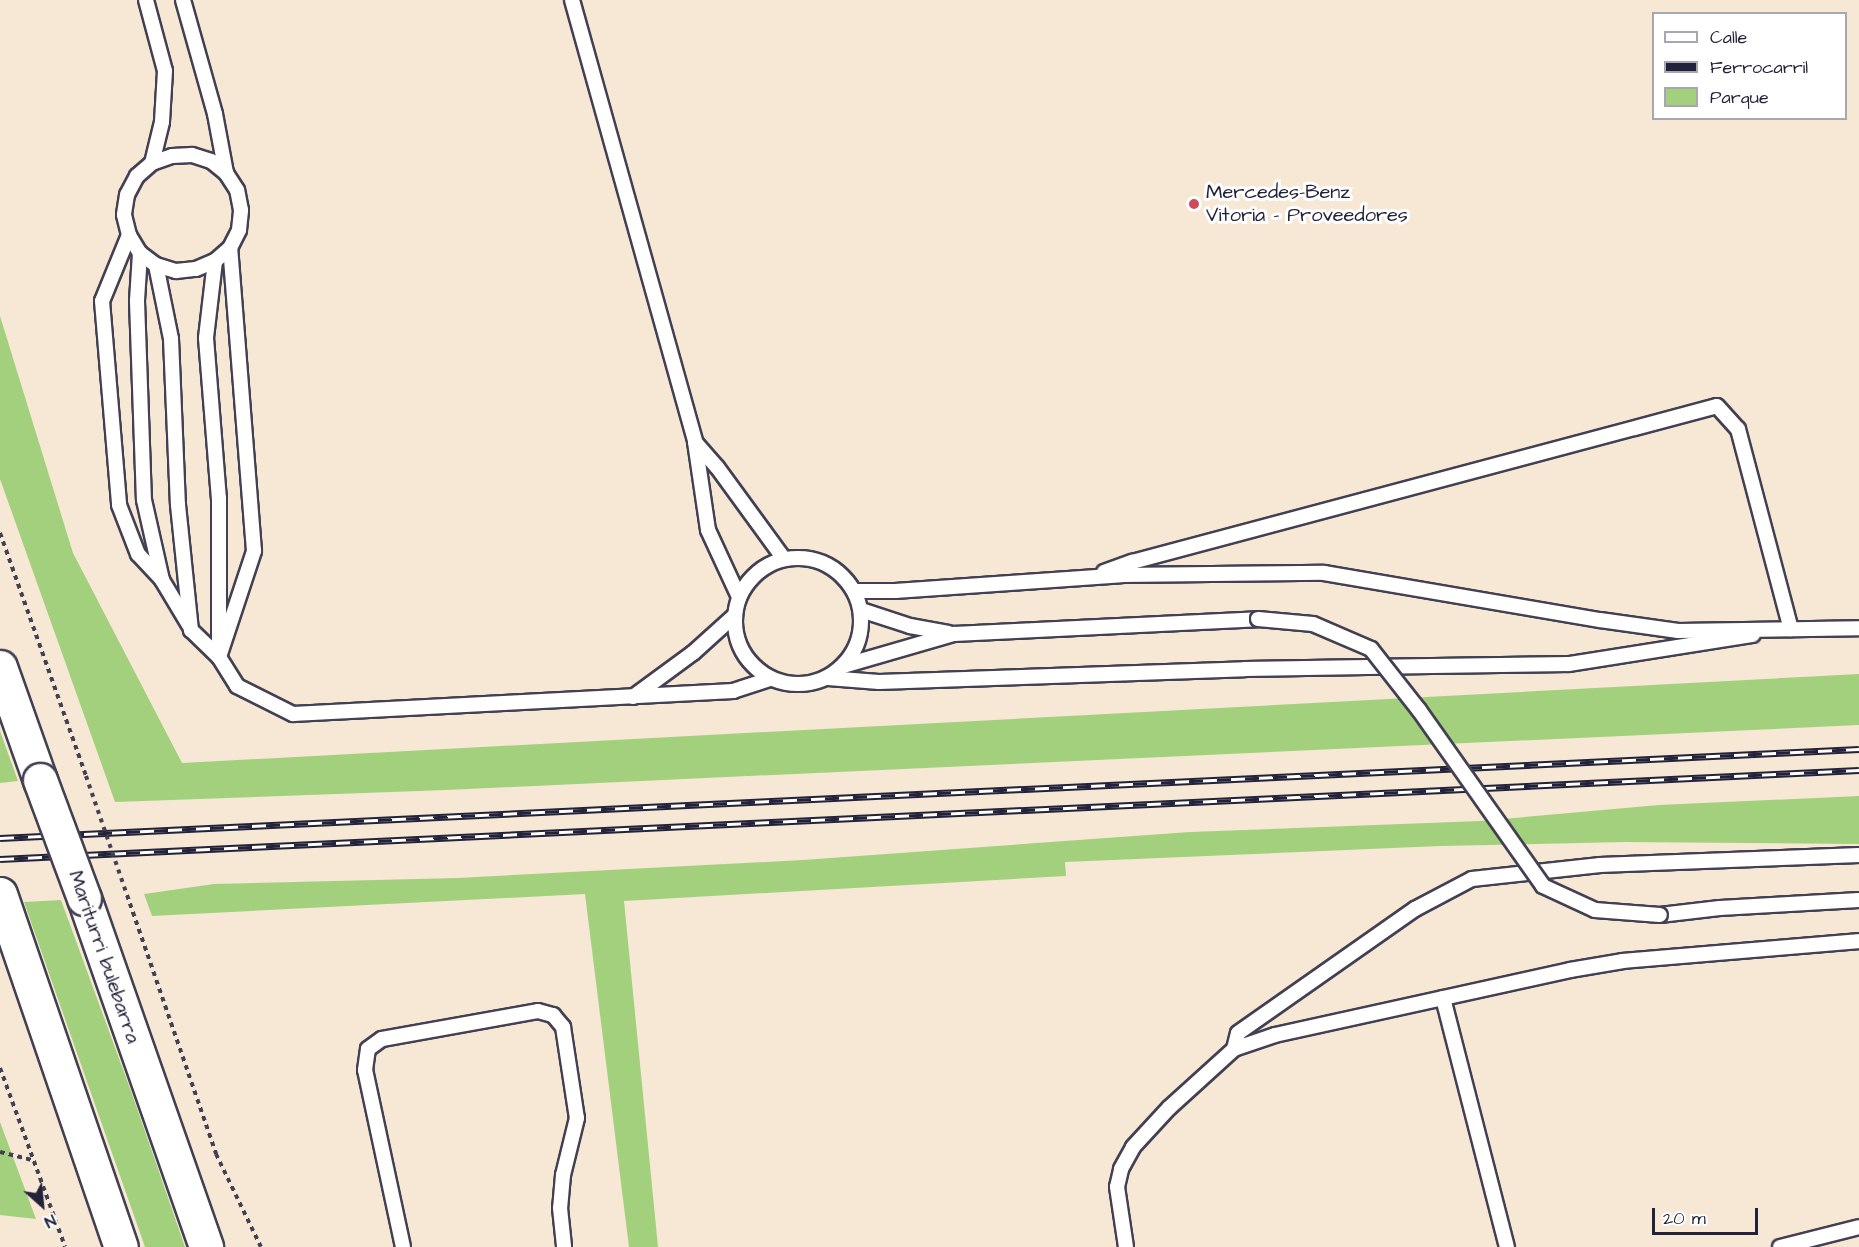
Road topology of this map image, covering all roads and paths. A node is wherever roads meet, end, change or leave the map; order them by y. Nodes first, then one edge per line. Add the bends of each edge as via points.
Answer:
1 (146, 0) edge
2 (183, 0) edge
3 (572, 0) edge
4 (152, 163) junction
5 (226, 173) junction
6 (129, 235) junction
7 (230, 248) junction
8 (140, 252) junction
9 (215, 261) junction
10 (156, 265) junction
11 (695, 442) junction
12 (0, 533) edge
13 (784, 559) junction
14 (1090, 578) junction
15 (162, 580) junction
16 (854, 591) junction
17 (739, 597) junction
18 (861, 610) junction
19 (734, 616) junction
20 (1859, 628) edge
21 (1791, 629) junction
22 (191, 630) junction
23 (954, 634) junction
24 (219, 657) junction
25 (843, 666) junction
26 (0, 667) edge
27 (828, 678) junction
28 (771, 679) junction
29 (633, 697) junction
30 (1859, 855) edge
31 (2, 899) edge
32 (1859, 900) edge
33 (1859, 941) edge
34 (1443, 998) junction
35 (1234, 1049) junction
36 (0, 1068) edge
37 (0, 1152) edge
38 (33, 1160) junction
39 (1859, 1227) edge
40 (65, 1247) edge
41 (121, 1247) edge
42 (206, 1247) edge
43 (261, 1247) edge
44 (403, 1247) edge
45 (564, 1247) edge
46 (1126, 1247) edge
47 (1507, 1247) edge
48 (1780, 1247) edge

1 - 4 lane via 165,71 162,122
2 - 5 lane via 215,114
3 - 11 lane
4 - 5 lane via 192,155 211,161
4 - 6 lane via 137,176 127,195 124,215
5 - 7 lane via 237,190 241,210 239,230
6 - 8 lane
6 - 15 lane via 102,301 119,505 138,554
7 - 9 lane
7 - 24 lane via 254,551
8 - 10 lane
8 - 15 lane via 137,301 144,500
9 - 10 lane via 196,269 176,271
9 - 24 lane via 206,338 219,498
10 - 22 lane via 171,339 178,505
11 - 13 lane
11 - 17 lane via 708,530
12 - 43 path, bridge via 216,1154
13 - 16 lane via 805,557 825,563 842,574
13 - 17 lane via 765,566
14 - 16 lane
14 - 21 lane via 1324,573 1678,631
14 - 21 lane via 1132,562 1717,406 1738,429
15 - 22 lane
16 - 18 lane
17 - 19 lane
18 - 23 lane via 910,626
18 - 25 lane via 861,631 855,651
19 - 28 lane via 735,635 743,653
19 - 29 lane via 693,653
20 - 21 lane
21 - 27 lane via 1569,664 1245,669 879,682
22 - 24 lane
23 - 25 lane
23 - 32 lane, bridge via 1258,619 1313,624 1371,649 1544,886 1595,910 1660,915
24 - 29 lane via 237,686 293,714
25 - 27 lane
26 - 42 main road, Mariturri bulebarra, bridge
27 - 28 lane via 800,684
28 - 29 lane via 733,691
30 - 35 lane via 1600,865 1472,879 1415,909 1238,1034
31 - 41 main road
33 - 34 lane via 1623,961
34 - 35 lane via 1275,1035
34 - 47 lane
35 - 46 lane via 1169,1108 1121,1169 1117,1187
36 - 38 path
37 - 38 path
38 - 40 path
39 - 48 lane
44 - 45 lane via 365,1070 368,1049 382,1039 538,1011 553,1016 563,1027 577,1118 562,1186

